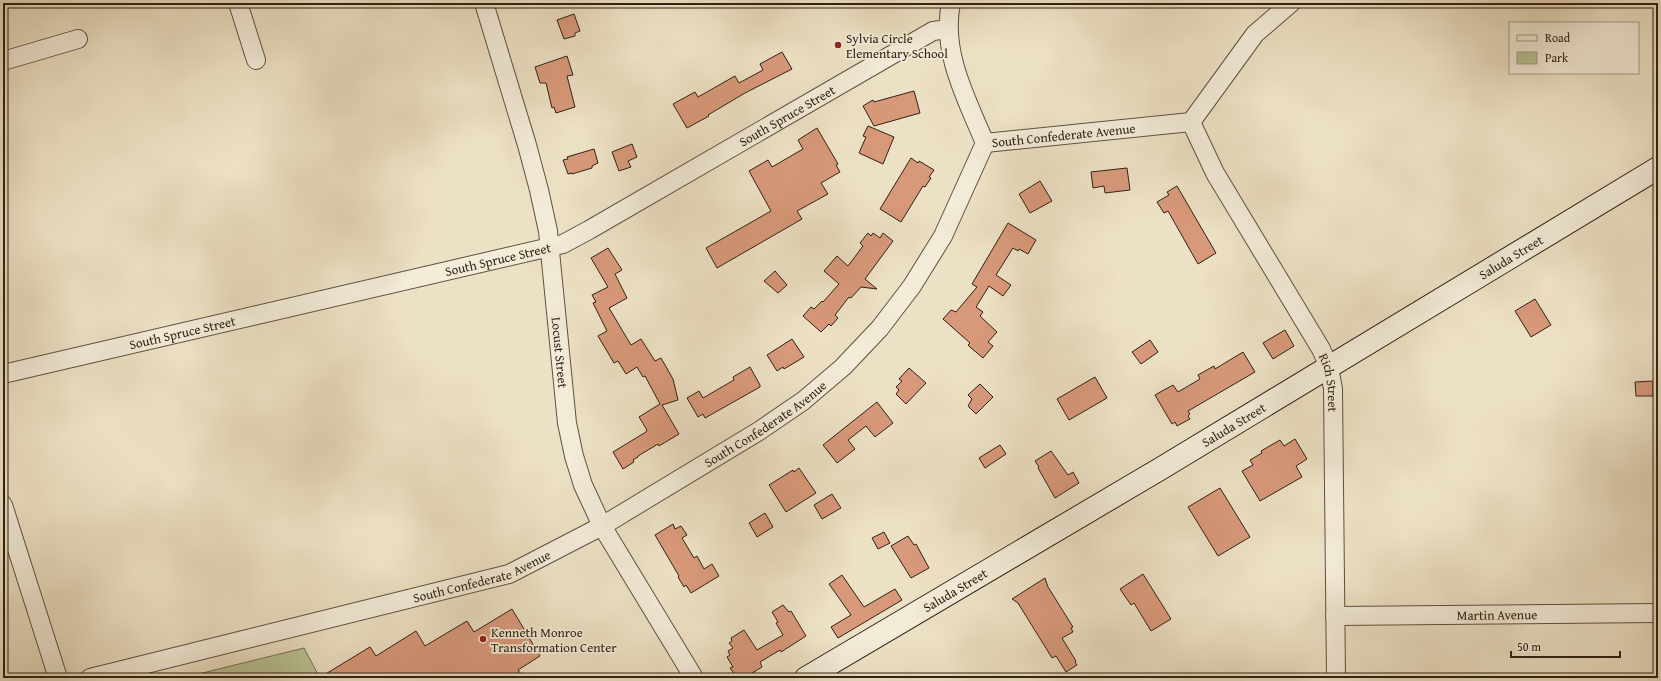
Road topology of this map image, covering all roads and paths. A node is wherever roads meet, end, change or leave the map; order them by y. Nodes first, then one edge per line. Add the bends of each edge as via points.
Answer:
1 (238, 3) edge
2 (484, 3) edge
3 (951, 3) edge
4 (1291, 3) edge
5 (948, 28) junction
6 (78, 39) dead end
7 (256, 60) dead end
8 (3, 61) edge
9 (1191, 122) junction
10 (985, 143) junction
11 (1658, 168) edge
12 (549, 247) junction
13 (1328, 367) junction
14 (3, 374) edge
15 (3, 504) edge
16 (602, 526) junction
17 (1658, 613) edge
18 (1335, 616) junction
19 (58, 678) edge
20 (90, 678) edge
21 (694, 678) edge
22 (806, 678) edge
23 (1336, 678) edge

1 - 7 street
2 - 12 street, Locust Street via 539,190
3 - 5 street
4 - 9 street via 1255,34
5 - 10 street via 949,44 960,85
5 - 12 street, South Spruce Street via 933,31 589,230 563,244
6 - 8 street
9 - 10 street, South Confederate Avenue
9 - 13 street, Rich Street via 1215,173 1322,349
10 - 16 street, South Confederate Avenue via 943,236 912,286 880,328 843,367 803,401 759,431
11 - 13 main road, Saluda Street
12 - 14 street, South Spruce Street
12 - 16 street, Locust Street via 567,423 574,456
13 - 18 street, Rich Street via 1333,389
13 - 22 main road, Saluda Street
15 - 19 street
16 - 20 street, South Confederate Avenue via 510,574
16 - 21 street, Locust Street
17 - 18 street, Martin Avenue
18 - 23 street, Rich Street

